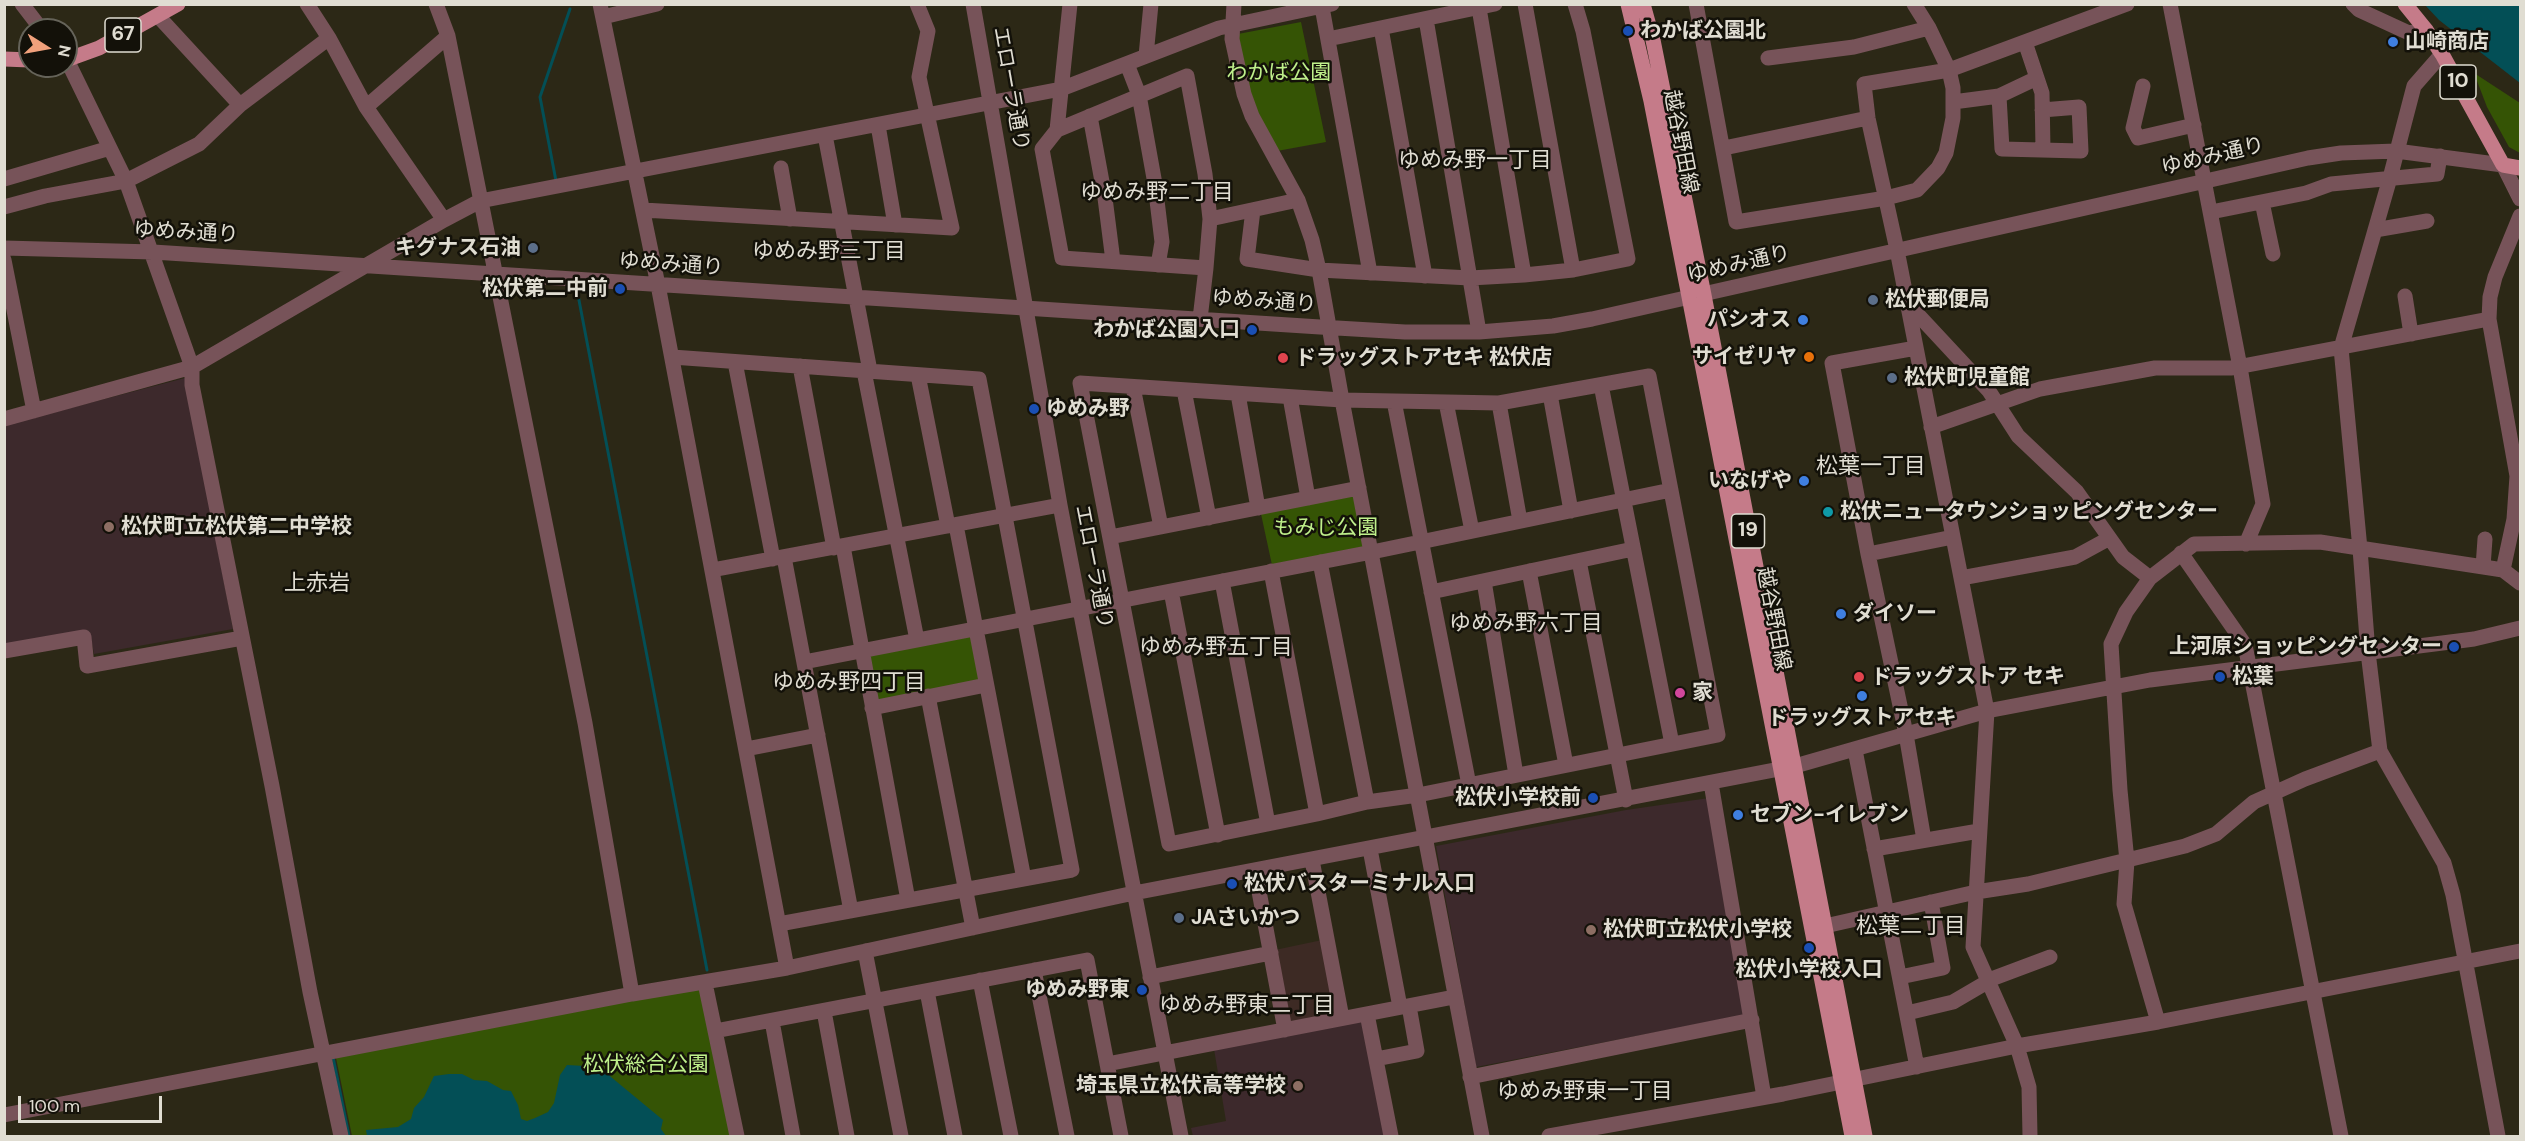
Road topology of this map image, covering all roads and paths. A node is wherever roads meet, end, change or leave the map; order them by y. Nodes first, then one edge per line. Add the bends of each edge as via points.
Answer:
1 (22, 4) edge
2 (178, 4) edge
3 (307, 4) edge
4 (436, 4) edge
5 (657, 4) edge
6 (917, 4) edge
7 (973, 4) edge
8 (1070, 4) edge
9 (1151, 4) edge
10 (1234, 4) edge
11 (1495, 4) edge
12 (1525, 4) edge
13 (1575, 4) edge
14 (1628, 4) edge
15 (1643, 4) edge
16 (1696, 4) edge
17 (1914, 4) edge
18 (2127, 4) edge
19 (2170, 4) edge
20 (2354, 4) edge
21 (2404, 4) edge
22 (1327, 5) edge
23 (1479, 8) junction
24 (602, 11) edge
25 (158, 16) junction
26 (33, 18) edge
27 (1426, 19) junction
28 (1233, 24) junction
29 (1381, 28) junction
30 (1929, 28) junction
31 (2426, 30) junction
32 (448, 36) junction
33 (329, 39) junction
34 (1328, 39) junction
35 (2025, 42) junction
36 (2442, 54) junction
37 (78, 55) edge
38 (1146, 56) junction
39 (1768, 58) dead end
40 (1127, 64) junction
41 (1949, 70) junction
42 (75, 78) edge
43 (2037, 78) junction
44 (2143, 86) dead end
45 (1060, 88) junction
46 (1139, 95) junction
47 (1999, 96) junction
48 (1953, 102) junction
49 (991, 103) junction
50 (240, 105) junction
51 (366, 106) junction
52 (2042, 110) junction
53 (928, 115) junction
54 (1090, 116) junction
55 (1868, 118) junction
56 (878, 125) junction
57 (2194, 125) junction
58 (1057, 130) junction
59 (825, 135) junction
60 (110, 148) junction
61 (1724, 148) junction
62 (2043, 149) junction
63 (2396, 151) junction
64 (2440, 156) junction
65 (2503, 165) junction
66 (781, 168) dead end
67 (2520, 168) edge
68 (635, 171) junction
69 (2390, 178) junction
70 (4, 179) edge
71 (126, 181) junction
72 (2205, 181) junction
73 (1886, 198) junction
74 (2520, 199) edge
75 (1298, 200) junction
76 (480, 201) junction
77 (2262, 202) junction
78 (4, 207) edge
79 (643, 210) junction
80 (1253, 210) junction
81 (2211, 212) junction
82 (2520, 216) edge
83 (790, 219) junction
84 (1210, 219) junction
85 (444, 220) junction
86 (2427, 221) dead end
87 (842, 222) junction
88 (895, 225) junction
89 (2375, 230) junction
90 (4, 248) edge
91 (1897, 250) junction
92 (153, 252) junction
93 (2273, 254) dead end
94 (4, 260) edge
95 (1113, 261) junction
96 (370, 265) junction
97 (1158, 265) junction
98 (1206, 268) junction
99 (1319, 270) junction
100 (1574, 270) junction
101 (1370, 273) junction
102 (494, 274) junction
103 (1425, 276) junction
104 (1524, 276) junction
105 (1470, 278) junction
106 (658, 285) junction
107 (2405, 296) dead end
108 (857, 297) junction
109 (1697, 297) junction
110 (1908, 304) junction
111 (1026, 309) junction
112 (1200, 319) junction
113 (2489, 320) junction
114 (1329, 327) junction
115 (1479, 332) junction
116 (2411, 334) junction
117 (1916, 348) junction
118 (2341, 348) junction
119 (672, 357) junction
120 (735, 362) junction
121 (800, 366) junction
122 (192, 367) junction
123 (2240, 367) junction
124 (867, 371) junction
125 (918, 375) junction
126 (1601, 385) junction
127 (1133, 387) junction
128 (1184, 390) junction
129 (1238, 394) junction
130 (1550, 394) junction
131 (1290, 397) junction
132 (1342, 400) junction
133 (1394, 401) junction
134 (1446, 402) junction
135 (1499, 403) junction
136 (1996, 404) junction
137 (34, 411) junction
138 (4, 419) edge
139 (1931, 427) junction
140 (2518, 476) edge
141 (1359, 489) junction
142 (1671, 490) junction
143 (1308, 498) junction
144 (1624, 500) junction
145 (1060, 505) junction
146 (1258, 508) junction
147 (1571, 511) junction
148 (1005, 515) junction
149 (1209, 518) junction
150 (1520, 521) junction
151 (952, 525) junction
152 (1161, 527) junction
153 (1472, 531) junction
154 (895, 536) junction
155 (1110, 537) junction
156 (1953, 537) junction
157 (2108, 539) junction
158 (2485, 539) dead end
159 (1421, 542) junction
160 (2246, 544) junction
161 (839, 547) junction
162 (1633, 549) junction
163 (2361, 549) junction
164 (1371, 552) junction
165 (2181, 553) junction
166 (1868, 554) junction
167 (778, 558) junction
168 (1579, 561) junction
169 (1320, 562) junction
170 (2483, 567) junction
171 (712, 570) junction
172 (2504, 570) junction
173 (1529, 571) junction
174 (1271, 572) junction
175 (1961, 578) junction
176 (2150, 578) junction
177 (1222, 581) junction
178 (1484, 581) junction
179 (2520, 583) edge
180 (1171, 591) junction
181 (1431, 592) junction
182 (1122, 600) junction
183 (1079, 608) junction
184 (1024, 619) junction
185 (976, 628) junction
186 (2520, 628) edge
187 (242, 638) junction
188 (917, 640) junction
189 (4, 651) edge
190 (862, 651) junction
191 (2368, 652) junction
192 (804, 662) junction
193 (2249, 666) junction
194 (986, 685) junction
195 (2113, 687) junction
196 (928, 696) junction
197 (872, 708) junction
198 (1987, 711) junction
199 (1906, 734) junction
200 (818, 735) junction
201 (1672, 744) junction
202 (746, 749) junction
203 (1855, 750) junction
204 (2380, 751) junction
205 (1617, 755) junction
206 (1566, 765) junction
207 (1787, 768) junction
208 (1516, 775) junction
209 (1711, 783) junction
210 (1469, 785) junction
211 (2274, 793) junction
212 (1418, 795) junction
213 (1626, 800) junction
214 (1367, 802) junction
215 (1317, 814) junction
216 (1268, 824) junction
217 (1979, 831) junction
218 (1218, 835) junction
219 (1425, 837) junction
220 (1924, 840) junction
221 (1370, 849) junction
222 (1874, 849) junction
223 (1312, 860) junction
224 (2127, 861) junction
225 (1255, 870) junction
226 (1024, 879) junction
227 (966, 890) junction
228 (1976, 892) junction
229 (1134, 893) junction
230 (908, 900) junction
231 (1931, 902) junction
232 (851, 911) junction
233 (1887, 912) junction
234 (779, 924) junction
235 (1825, 926) junction
236 (973, 928) junction
237 (865, 951) junction
238 (2520, 951) edge
239 (1271, 953) junction
240 (2050, 957) dead end
241 (2464, 962) junction
242 (787, 968) junction
243 (1034, 970) junction
244 (1150, 977) junction
245 (1900, 977) junction
246 (980, 980) junction
247 (1987, 982) junction
248 (705, 983) junction
249 (631, 991) junction
250 (927, 991) junction
251 (2312, 991) junction
252 (1454, 997) junction
253 (874, 1001) junction
254 (1404, 1006) junction
255 (824, 1011) junction
256 (1907, 1013) junction
257 (1367, 1014) junction
258 (1342, 1018) junction
259 (1752, 1020) junction
260 (772, 1021) junction
261 (2158, 1022) junction
262 (1285, 1029) junction
263 (715, 1031) junction
264 (2017, 1046) junction
265 (1165, 1053) junction
266 (324, 1055) junction
267 (1376, 1059) junction
268 (1107, 1064) junction
269 (1917, 1067) junction
270 (1470, 1077) junction
271 (1848, 1081) junction
272 (1764, 1097) junction
273 (4, 1115) edge
274 (341, 1137) edge
275 (737, 1137) edge
276 (793, 1137) edge
277 (847, 1137) edge
278 (901, 1137) edge
279 (956, 1137) edge
280 (1011, 1137) edge
281 (1067, 1137) edge
282 (1121, 1137) edge
283 (1180, 1137) edge
284 (1391, 1137) edge
285 (1482, 1137) edge
286 (1549, 1137) edge
287 (1852, 1137) edge
288 (1865, 1137) edge
289 (2030, 1137) edge
290 (2341, 1137) edge
291 (2498, 1137) edge

1 - 26 street
2 - 25 main road, 67
3 - 33 street
4 - 32 street
5 - 24 street
6 - 53 street via 928,31 919,77
7 - 49 street, エローラ通り
8 - 45 street
9 - 38 street
10 - 28 street
11 - 23 street
12 - 100 street
13 - 100 street via 1628,259
14 - 109 main road, 越谷野田線 / 19
15 - 109 main road, 越谷野田線 / 19 via 1657,60
16 - 61 street
17 - 30 street
18 - 35 street
19 - 57 street
20 - 31 street via 2409,33
21 - 31 main road, 10
22 - 28 street
22 - 34 street
23 - 27 street
23 - 104 street
24 - 68 street
25 - 37 main road, 67
25 - 50 street
27 - 29 street
27 - 105 street
28 - 38 street
28 - 75 street via 1232,39 1252,116
29 - 34 street
29 - 103 street
30 - 39 street via 1854,47
30 - 41 street
31 - 36 main road, 10
32 - 51 street
32 - 76 street
33 - 50 street
33 - 51 street
34 - 101 street
35 - 41 street
35 - 43 street
36 - 63 street via 2414,86
36 - 65 main road, 10
38 - 40 street
40 - 45 street
40 - 46 street
41 - 48 street
41 - 55 street via 1864,84
42 - 60 street
43 - 47 street
43 - 52 street
44 - 57 street via 2133,128 2138,138
45 - 49 street
45 - 58 street
46 - 54 street
46 - 84 street via 1187,76
46 - 97 street via 1162,242
47 - 48 street
47 - 62 street via 2002,148
48 - 73 street via 1946,153 1938,168 1917,190
49 - 53 street
49 - 111 street, エローラ通り
50 - 71 street via 199,144
51 - 85 street
52 - 62 street
52 - 62 street via 2079,107 2081,151
53 - 56 street
53 - 88 street via 952,228
54 - 58 street
54 - 95 street
55 - 61 street
55 - 73 street
56 - 59 street
56 - 88 street
57 - 72 street
58 - 95 street via 1042,149 1062,258
59 - 68 street
59 - 87 street
60 - 70 street
60 - 71 street
61 - 73 street via 1736,222
63 - 64 street, ゆめみ通り
63 - 69 street
63 - 72 street, ゆめみ通り via 2308,158
64 - 65 street, ゆめみ通り
64 - 69 street via 2437,174
65 - 67 main road
65 - 74 street
66 - 83 street
68 - 76 street
68 - 79 street
69 - 77 street via 2331,184
69 - 89 street
71 - 78 street
71 - 92 street
72 - 81 street
72 - 91 street, ゆめみ通り
73 - 91 street
75 - 80 street
75 - 99 street
76 - 85 street
76 - 102 street
77 - 81 street
77 - 93 street
79 - 83 street
79 - 106 street
80 - 84 street
80 - 99 street via 1247,259
81 - 123 street
82 - 113 street via 2495,278
83 - 87 street
84 - 98 street
85 - 96 street
86 - 89 street
87 - 88 street
87 - 108 street
89 - 118 street
90 - 92 street, ゆめみ通り
91 - 109 street, ゆめみ通り
91 - 110 street
92 - 96 street, ゆめみ通り
92 - 122 street
94 - 137 street
95 - 97 street
96 - 102 street, ゆめみ通り
96 - 122 street
97 - 98 street
98 - 112 street
99 - 101 street
99 - 114 street
100 - 104 street
101 - 103 street
102 - 106 street, ゆめみ通り
102 - 249 street via 585,723
103 - 105 street
104 - 105 street
105 - 115 street
106 - 108 street, ゆめみ通り
106 - 119 street
107 - 116 street
108 - 111 street, ゆめみ通り
108 - 124 street
109 - 115 street, ゆめみ通り via 1553,326
109 - 207 main road, 越谷野田線 / 19
110 - 117 street
110 - 136 street via 1989,391
111 - 112 street, ゆめみ通り
111 - 145 street, エローラ通り
112 - 114 street, ゆめみ通り
113 - 116 street
113 - 140 street
114 - 115 street, ゆめみ通り
114 - 132 street
116 - 118 street
117 - 139 street
117 - 166 street via 1832,363
118 - 123 street
118 - 163 street
119 - 120 street
119 - 171 street
120 - 121 street
120 - 167 street
121 - 124 street
121 - 161 street
122 - 137 street
122 - 187 street via 192,385
123 - 136 street via 2156,368 2040,389
123 - 160 street via 2263,504
124 - 125 street
124 - 154 street
125 - 148 street via 979,379
125 - 151 street
126 - 130 street
126 - 142 street via 1649,376
126 - 144 street
127 - 128 street
127 - 152 street
127 - 155 street via 1080,383
128 - 129 street
128 - 149 street
129 - 131 street
129 - 146 street
130 - 135 street
130 - 147 street
131 - 132 street
131 - 143 street
132 - 133 street
132 - 141 street
133 - 134 street
133 - 159 street
134 - 135 street
134 - 153 street
135 - 150 street
136 - 139 street
136 - 157 street via 2018,436 2077,492
137 - 138 street
139 - 156 street
140 - 172 street
141 - 143 street
141 - 164 street
142 - 144 street
142 - 201 street via 1718,735
143 - 146 street
144 - 147 street
144 - 162 street
145 - 148 street
145 - 183 street, エローラ通り
146 - 149 street
147 - 150 street
148 - 151 street
148 - 184 street
149 - 152 street
150 - 153 street
151 - 154 street
151 - 185 street
152 - 155 street
153 - 159 street
154 - 161 street
154 - 188 street
155 - 182 street
156 - 166 street
156 - 175 street
157 - 175 street via 2074,558
157 - 176 street
158 - 170 street
159 - 164 street
159 - 181 street
160 - 163 street via 2320,542
160 - 165 street via 2194,544
161 - 167 street
161 - 190 street
162 - 168 street
162 - 201 street
163 - 170 street
163 - 191 street
164 - 169 street
164 - 212 street
165 - 176 street
165 - 193 street via 2245,645
166 - 199 street
167 - 171 street
167 - 192 street
168 - 173 street
168 - 205 street
169 - 174 street
169 - 214 street
170 - 172 street
171 - 202 street
172 - 179 street
173 - 178 street
173 - 206 street
174 - 177 street
174 - 215 street
175 - 198 street
176 - 195 street via 2126,612 2111,644
177 - 180 street
177 - 216 street
178 - 181 street
178 - 208 street
180 - 182 street
180 - 218 street
181 - 210 street
182 - 183 street
182 - 218 street via 1169,844
183 - 184 street
183 - 229 street, エローラ通り
184 - 185 street
184 - 226 street via 1072,870
185 - 188 street
185 - 194 street
186 - 191 street via 2474,639
187 - 189 street via 87,666 84,637
187 - 266 street
188 - 190 street
190 - 192 street
190 - 197 street
191 - 193 street
191 - 204 street
192 - 200 street
193 - 195 street
193 - 211 street
194 - 196 street
194 - 226 street
195 - 198 street
195 - 224 street
196 - 197 street
196 - 227 street
197 - 230 street
198 - 199 street
198 - 217 street
199 - 203 street
199 - 220 street
200 - 202 street
200 - 232 street
201 - 205 street
202 - 234 street
203 - 207 street
203 - 222 street
204 - 211 street
204 - 241 street via 2444,863
205 - 206 street
205 - 213 street
206 - 208 street
207 - 209 street
207 - 235 main road, 越谷野田線 / 19
207 - 271 main road, 越谷野田線 / 19
208 - 210 street
209 - 213 street
209 - 259 street
210 - 212 street
211 - 224 street via 2254,802 2216,834
211 - 251 street
212 - 214 street
212 - 219 street
213 - 219 street
214 - 215 street
215 - 216 street
216 - 218 street
217 - 220 street
217 - 228 street
219 - 221 street
219 - 252 street
220 - 222 street
221 - 223 street
221 - 254 street
222 - 233 street
223 - 225 street
223 - 258 street
224 - 228 street
224 - 261 street via 2124,904
225 - 229 street
225 - 239 street
226 - 227 street
227 - 230 street
227 - 236 street
228 - 231 street
228 - 247 street via 1973,947
229 - 236 street
229 - 244 street, エローラ通り
230 - 232 street
231 - 233 street
231 - 245 street via 1943,968
232 - 234 street
233 - 235 street
233 - 245 street
234 - 242 street
235 - 271 main road, 越谷野田線 / 19
236 - 237 street
237 - 242 street
237 - 253 street
238 - 241 street
239 - 244 street
239 - 262 street
240 - 247 street
241 - 251 street
241 - 291 street
242 - 248 street
243 - 246 street
243 - 268 street via 1087,960
243 - 281 street
244 - 265 street, エローラ通り
245 - 256 street
246 - 250 street
246 - 280 street
247 - 256 street via 1953,1002
247 - 264 street
248 - 249 street
248 - 263 street
249 - 266 street
250 - 253 street
250 - 279 street
251 - 261 street
251 - 290 street
252 - 254 street
252 - 270 street
253 - 255 street
253 - 278 street
254 - 257 street
254 - 267 street via 1417,1051
255 - 260 street
255 - 277 street
256 - 269 street
257 - 258 street
257 - 267 street
258 - 262 street
259 - 270 street
259 - 272 street
260 - 263 street
260 - 276 street
261 - 264 street
262 - 265 street
263 - 275 street
264 - 269 street
264 - 289 street via 2029,1088
265 - 268 street
265 - 283 street, エローラ通り
266 - 273 street
266 - 274 street
267 - 284 street
268 - 282 street
269 - 271 street
270 - 285 street
271 - 272 street
271 - 287 main road, 越谷野田線 / 19
271 - 288 main road, 越谷野田線 / 19
272 - 286 street

